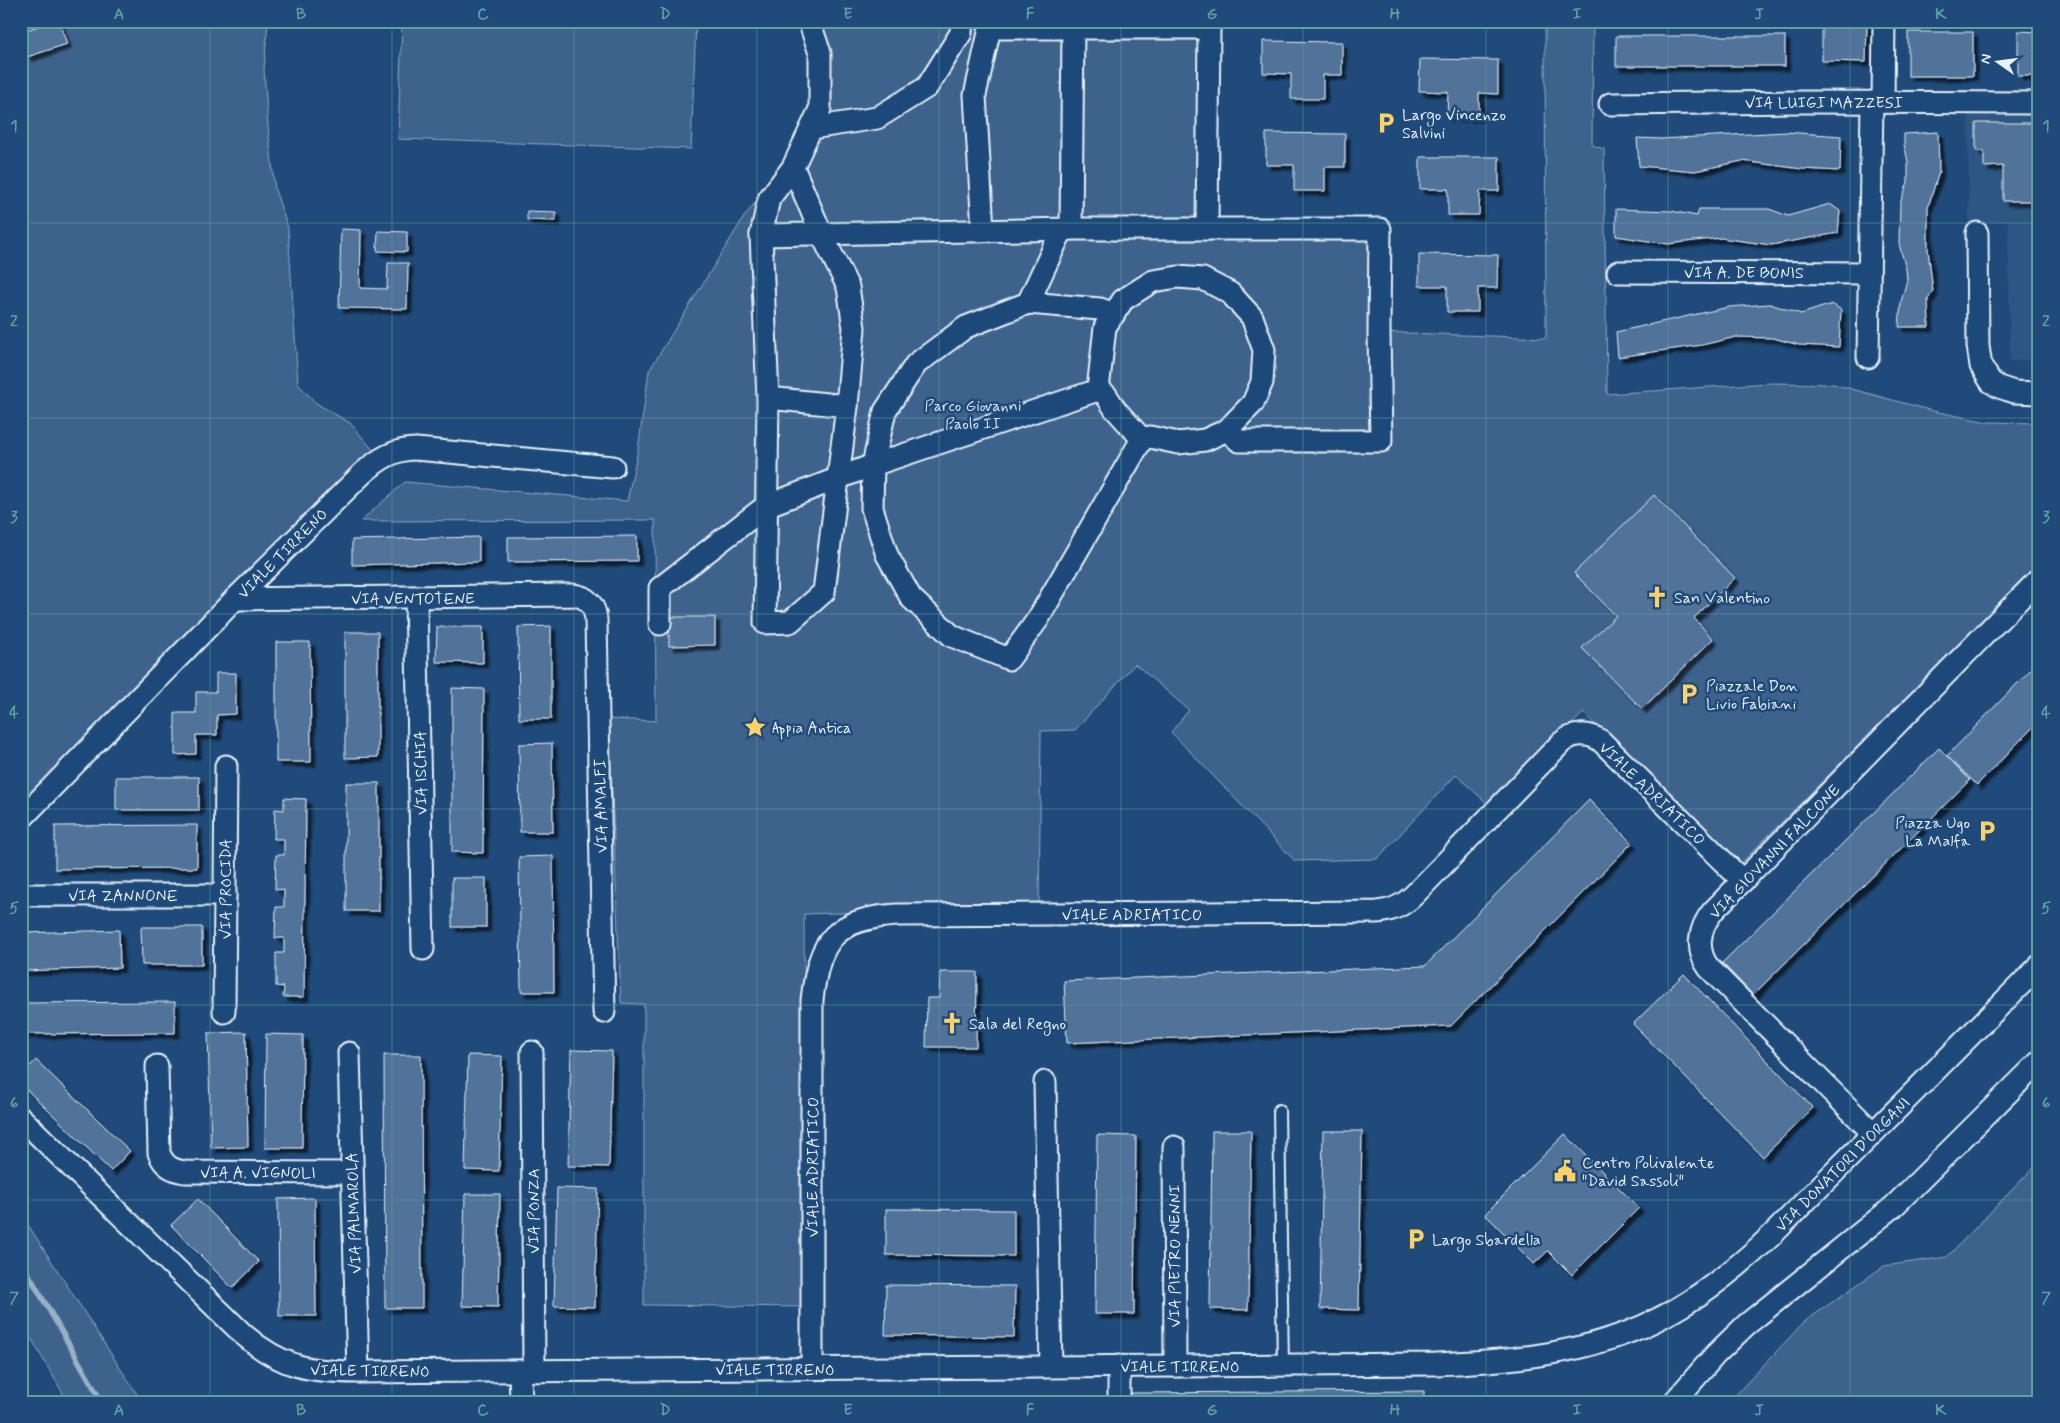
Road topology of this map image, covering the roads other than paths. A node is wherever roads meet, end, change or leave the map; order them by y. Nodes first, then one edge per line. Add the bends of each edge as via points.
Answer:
1 (809, 21) edge
2 (962, 21) edge
3 (1884, 21) edge
4 (1048, 25) edge
5 (1073, 28) junction
6 (1878, 102) junction
7 (2039, 103) edge
8 (1610, 104) dead end
9 (812, 128) junction
10 (793, 167) junction
11 (1066, 229) junction
12 (1207, 229) junction
13 (983, 230) junction
14 (821, 233) junction
15 (1977, 233) dead end
16 (761, 235) junction
17 (1618, 272) dead end
18 (1869, 272) junction
19 (1028, 303) junction
20 (1114, 314) junction
21 (1868, 357) dead end
22 (1098, 390) junction
23 (2039, 393) edge
24 (768, 398) junction
25 (846, 406) junction
26 (1227, 430) junction
27 (1142, 439) junction
28 (873, 465) junction
29 (613, 467) dead end
30 (837, 478) junction
31 (766, 506) junction
32 (2039, 579) edge
33 (416, 598) junction
34 (234, 599) junction
35 (590, 602) joint
36 (660, 624) dead end
37 (226, 766) dead end
38 (21, 819) edge
39 (1743, 880) junction
40 (21, 895) edge
41 (225, 895) junction
42 (423, 949) dead end
43 (2039, 966) edge
44 (224, 1012) dead end
45 (604, 1012) dead end
46 (532, 1052) dead end
47 (349, 1053) dead end
48 (2039, 1062) edge
49 (157, 1066) dead end
50 (1045, 1082) dead end
51 (1280, 1110) dead end
52 (21, 1118) edge
53 (1872, 1132) junction
54 (1174, 1147) dead end
55 (352, 1173) junction
56 (1624, 1334) joint
57 (1283, 1365) junction
58 (1051, 1366) junction
59 (1119, 1366) junction
60 (1174, 1366) junction
61 (812, 1368) junction
62 (527, 1370) junction
63 (358, 1372) junction
64 (521, 1402) edge
65 (1119, 1402) edge
66 (1674, 1402) edge

1 - 9 street via 820,54 820,109
2 - 9 street via 961,32 927,87 876,118
3 - 6 street
4 - 5 street
4 - 13 street via 990,28 975,95
5 - 11 street
5 - 12 street via 1209,28
6 - 7 street, VIA LUIGI MAZZESI
6 - 8 street, VIA LUIGI MAZZESI
6 - 18 street
9 - 10 street
10 - 14 street
10 - 16 street via 769,199
11 - 12 street
11 - 13 street
11 - 19 street
12 - 26 street via 1380,229 1381,441 1239,441
13 - 14 street
14 - 16 street
14 - 25 street via 848,287 854,328
15 - 23 street via 1981,366 1991,382 1999,387 2014,392
16 - 24 street
17 - 18 street, VIA A. DE BONIS
18 - 21 street
19 - 20 street
19 - 28 street via 966,328 916,364 885,412
20 - 22 street via 1105,327
20 - 26 street via 1123,300 1153,282 1178,276 1203,279 1230,293 1252,317 1264,350 1262,382 1253,403
22 - 27 street via 1106,395
22 - 28 street
24 - 25 street
24 - 31 street
25 - 30 street
26 - 27 street via 1205,440 1178,443 1150,437
27 - 28 street via 1038,619 1009,659 952,636 911,598 887,555 872,508
28 - 30 street
29 - 34 street, VIALE TIRRENO via 416,449 397,451 362,473
30 - 31 street
30 - 31 street via 824,592 790,622 765,623
31 - 36 street via 660,588
32 - 39 street, VIA GIOVANNI FALCONE
33 - 34 street, VIA VENTOTENE
33 - 35 street, VIA VENTOTENE via 572,595
33 - 42 street, VIA ISCHIA
34 - 38 street, VIALE TIRRENO
35 - 45 street, VIA AMALFI via 596,620
37 - 41 street, VIA PROCIDA
39 - 53 street, VIA GIOVANNI FALCONE via 1705,922 1700,940 1704,961
39 - 61 street, VIALE ADRIATICO via 1600,741 1582,734 1565,739 1414,895 1390,910 897,915 865,918 848,924 833,936 825,950 816,974 812,1000
40 - 41 street, VIA ZANNONE
41 - 44 street, VIA PROCIDA
43 - 53 street, VIA DONATORI D'ORGANI
46 - 62 street, VIA PONZA
47 - 55 street, VIA PALMAROLA
48 - 66 street via 1893,1207 1746,1325 1714,1355
49 - 55 street, VIA A. VIGNOLI via 159,1146 161,1157 174,1170
50 - 58 street
51 - 57 lane
52 - 63 street, VIALE TIRRENO via 259,1348 304,1369
53 - 56 street, VIA DONATORI D'ORGANI via 1776,1231 1738,1265 1675,1310
54 - 60 street, VIA PIETRO NENNI
55 - 63 street, VIA PALMAROLA
56 - 57 street, VIALE TIRRENO via 1564,1351 1475,1362
57 - 60 street, VIALE TIRRENO
58 - 59 street, VIALE TIRRENO
58 - 61 street, VIALE TIRRENO
59 - 60 street, VIALE TIRRENO
59 - 65 street
61 - 62 street, VIALE TIRRENO
62 - 63 street, VIALE TIRRENO
62 - 64 street, VIA PONZA

